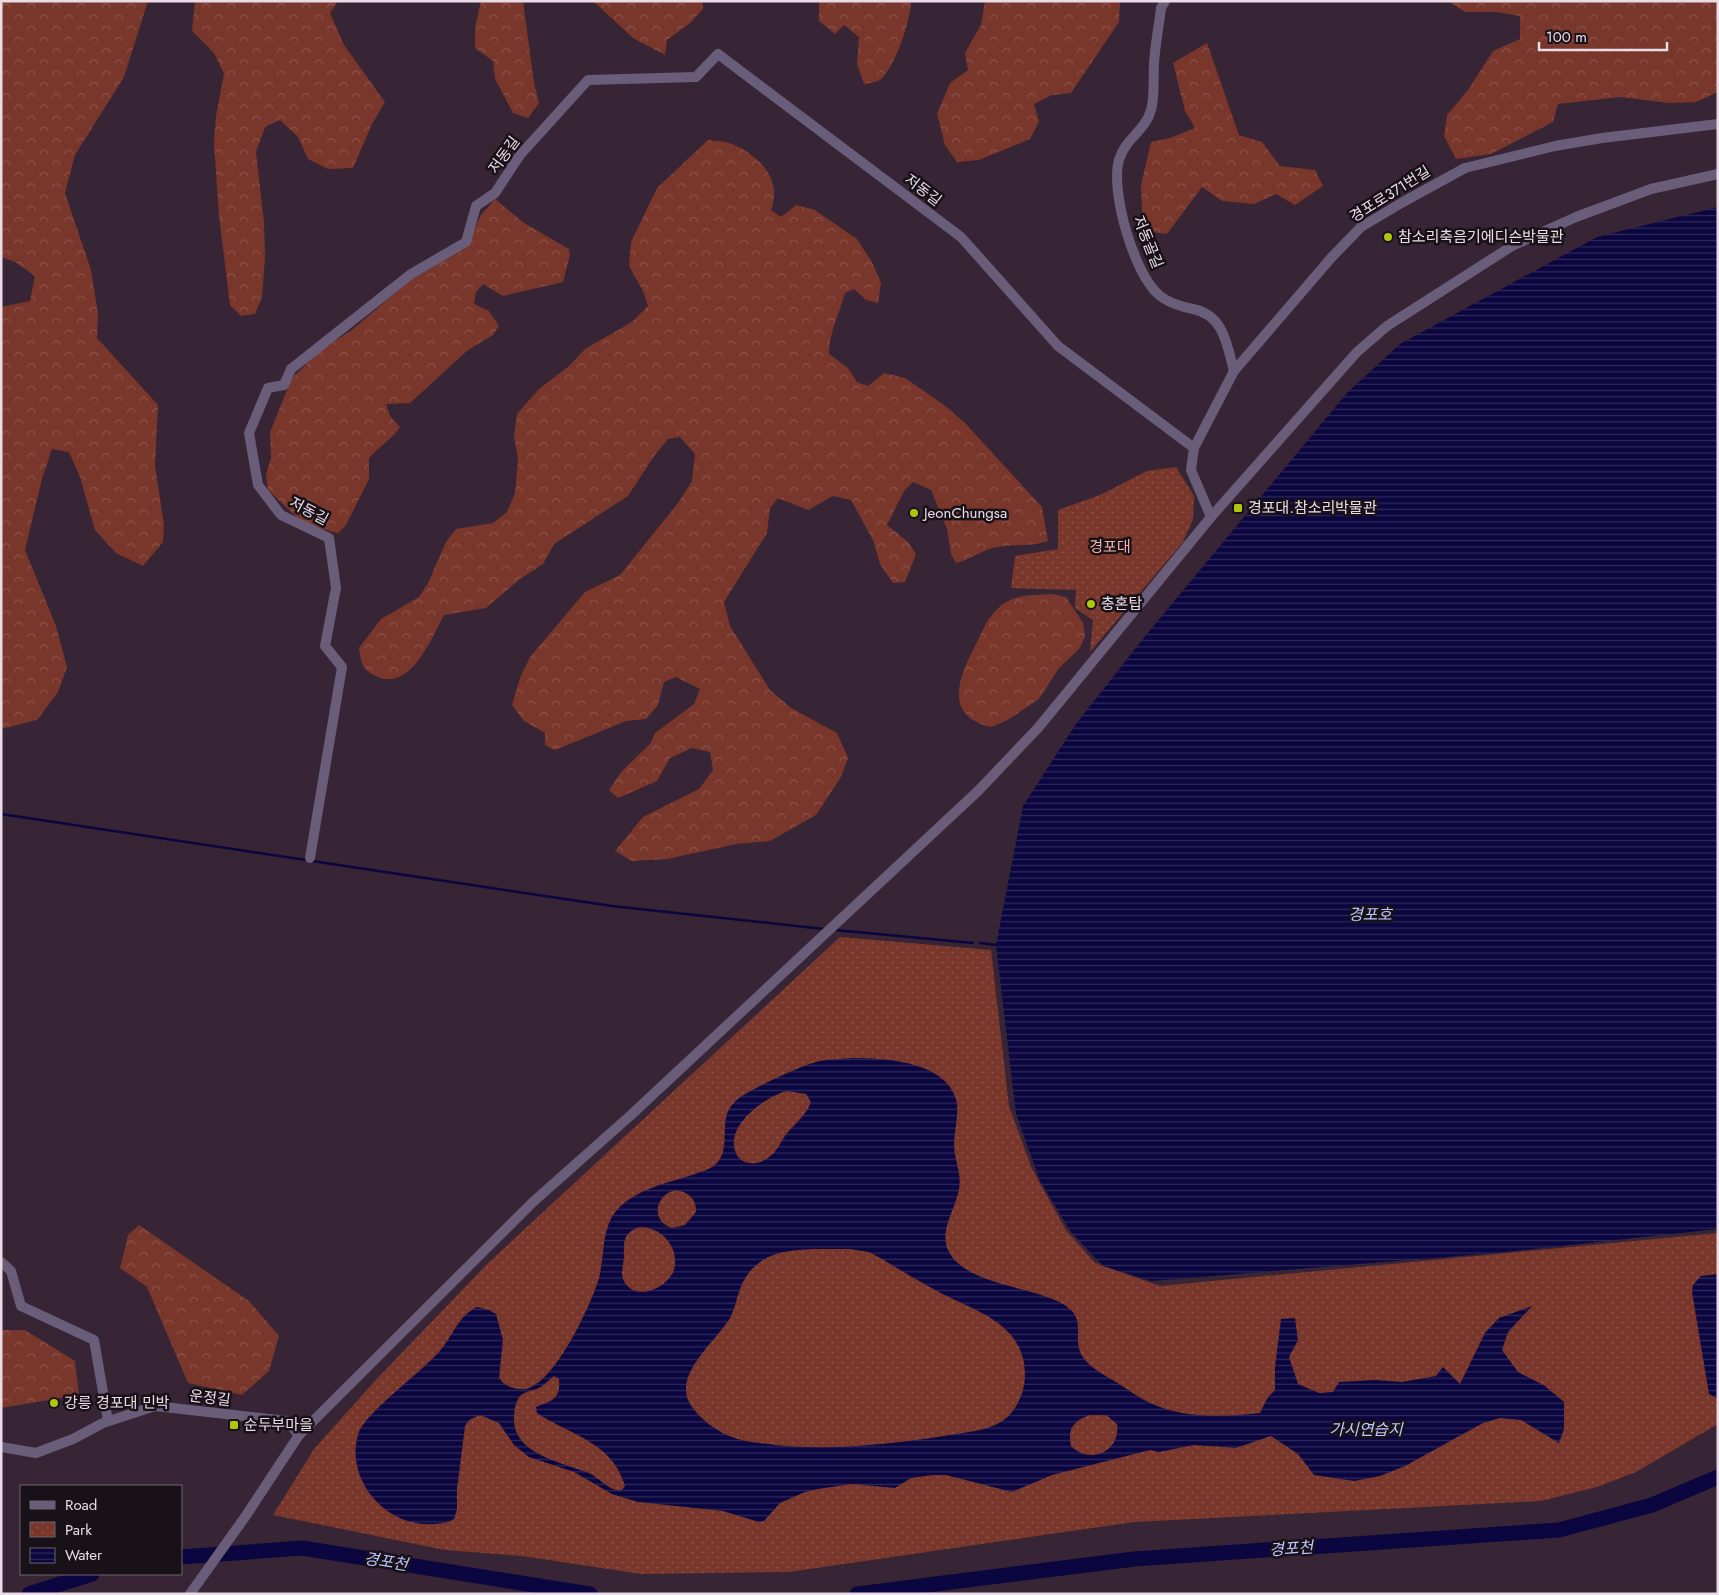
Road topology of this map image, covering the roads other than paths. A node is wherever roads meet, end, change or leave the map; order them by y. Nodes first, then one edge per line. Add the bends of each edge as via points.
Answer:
1 (1165, 1) edge
2 (1718, 124) edge
3 (1718, 174) edge
4 (1234, 371) junction
5 (1194, 448) junction
6 (1211, 517) junction
7 (310, 858) dead end
8 (1, 1262) edge
9 (108, 1421) junction
10 (299, 1435) junction
11 (1, 1448) edge
12 (190, 1594) edge

1 - 4 street, 저동골길 via 1161,8 1154,62 1152,109 1144,127 1118,160 1120,214 1147,280 1159,295 1211,316 1222,328
2 - 4 street, 경포로371번길 via 1555,146 1464,168 1446,177 1361,227 1330,258
3 - 6 street via 1651,188 1512,246 1386,326 1357,352
4 - 5 street, 경포로371번길
5 - 6 street, 경포로371번길 via 1191,470
5 - 7 street, 저동길 via 1058,346 961,237 718,54 696,78 588,80 520,155 495,193 476,206 466,242 411,274 291,369 284,385 268,388 249,433 258,485 281,515 329,538 331,551 336,588 325,646 342,667
6 - 10 street via 1038,728 978,791 631,1115 533,1202
8 - 9 street via 11,1271 22,1306 94,1340
9 - 10 street, 운정길 via 155,1406 287,1421
9 - 11 street, 운정길 via 36,1453
10 - 12 street

